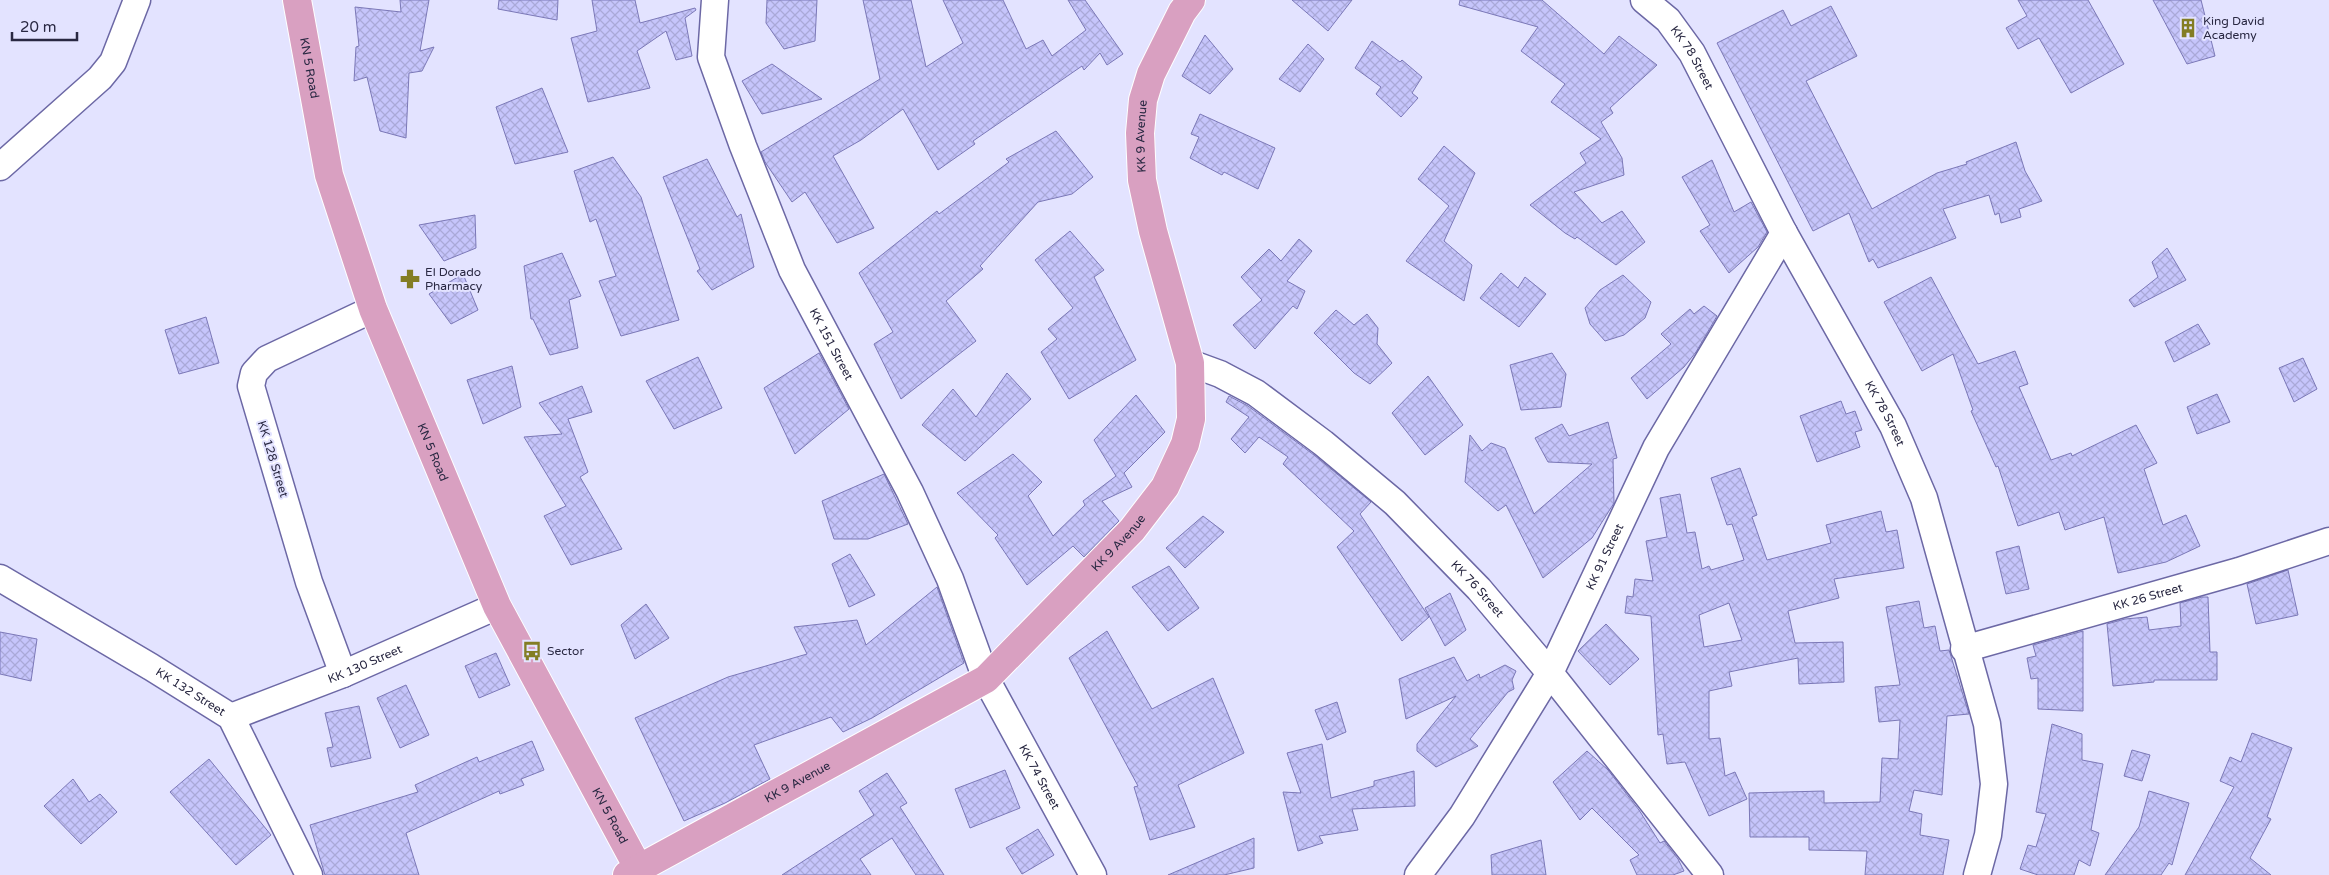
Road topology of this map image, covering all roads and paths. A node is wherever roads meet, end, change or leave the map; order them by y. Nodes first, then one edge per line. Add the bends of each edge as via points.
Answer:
1 (137, 0) edge
2 (297, 0) edge
3 (715, 0) edge
4 (1644, 0) edge
5 (1181, 4) edge
6 (0, 167) edge
7 (1784, 233) junction
8 (373, 309) junction
9 (1190, 363) junction
10 (2329, 541) edge
11 (0, 578) edge
12 (497, 606) junction
13 (1964, 648) junction
14 (1550, 672) junction
15 (344, 674) junction
16 (986, 679) junction
17 (230, 717) junction
18 (636, 873) edge
19 (309, 875) edge
20 (1092, 875) edge
21 (1418, 875) edge
22 (1710, 875) edge
23 (1977, 875) edge

1 - 6 street via 113,62 100,78
2 - 8 main road, KN 5 Road via 329,175
3 - 16 street, KK 151 Street via 711,57 792,270 922,518 950,579
4 - 7 street, KK 78 Street via 1668,20 1692,52
5 - 9 main road, KK 9 Avenue via 1151,74 1143,100 1140,133 1142,180 1153,231
7 - 13 street, KK 78 Street via 1893,426 1924,498
7 - 14 street, KK 91 Street via 1656,448
8 - 12 main road, KN 5 Road
8 - 15 street, KK 128 Street via 267,359 254,373 251,386 309,582
9 - 14 street, KK 76 Street via 1256,393 1395,503 1479,589
9 - 16 main road, KK 9 Avenue via 1191,419 1185,444 1165,487 1132,530
10 - 13 street, KK 26 Street via 2239,571
11 - 17 street, KK 132 Street via 151,666
12 - 15 street, KK 130 Street
12 - 18 main road, KN 5 Road
13 - 23 street, KK 78 Street via 1987,724 1994,784 1988,835
14 - 21 street, KK 91 Street via 1462,816
14 - 22 street, KK 76 Street
15 - 17 street, KK 130 Street
16 - 18 main road, KK 9 Avenue
16 - 20 street, KK 74 Street
17 - 19 street, KK 132 Street

